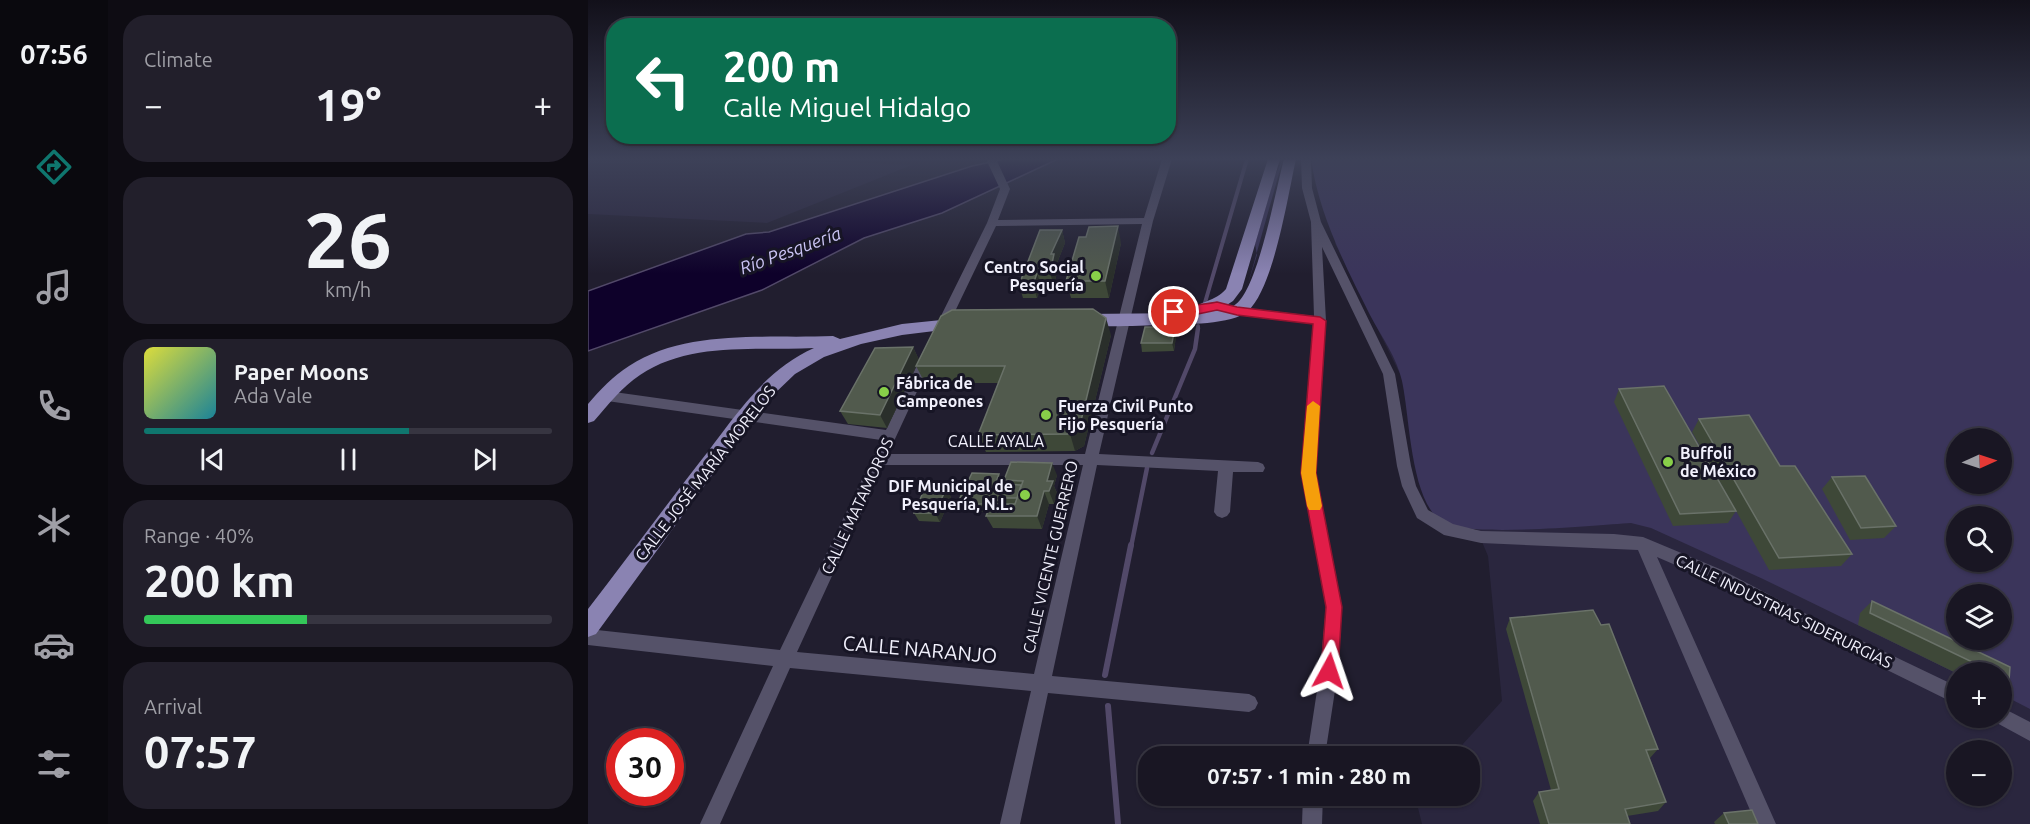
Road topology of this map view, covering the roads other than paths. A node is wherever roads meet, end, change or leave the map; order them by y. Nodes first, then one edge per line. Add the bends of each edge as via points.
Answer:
1 (1002, 197) edge
2 (1155, 197) edge
3 (1262, 197) edge
4 (1280, 197) edge
5 (1310, 197) edge
6 (1148, 221) junction
7 (1316, 222) junction
8 (992, 223) junction
9 (1217, 306) junction
10 (1237, 311) junction
11 (1126, 316) junction
12 (1069, 317) edge
13 (977, 320) edge
14 (945, 321) junction
15 (1320, 321) junction
16 (607, 396) junction
17 (747, 415) junction
18 (588, 416) edge
19 (890, 436) junction
20 (1091, 459) junction
21 (878, 460) junction
22 (1226, 466) junction
23 (1258, 468) dead end
24 (1222, 512) dead end
25 (1643, 544) junction
26 (588, 627) edge
27 (588, 637) edge
28 (785, 659) junction
29 (1040, 683) junction
30 (1946, 690) edge
31 (1249, 703) dead end
32 (2012, 722) edge
33 (2030, 732) edge
34 (1318, 746) edge
35 (1312, 806) edge
36 (710, 824) edge
37 (1010, 824) edge
38 (1312, 824) edge
39 (1766, 824) edge

1 - 8 street, CALLE MATAMOROS
2 - 6 street, CALLE VICENTE GUERRERO
3 - 9 main road via 1238,278 1230,295
4 - 10 main road via 1260,271 1249,300
5 - 7 street
6 - 8 street
6 - 11 street, CALLE VICENTE GUERRERO
7 - 15 street
7 - 25 street, CALLE INDUSTRIAS SIDERURGIAS via 1389,374 1404,466 1422,514 1449,530 1480,537
8 - 14 street, CALLE MATAMOROS
9 - 10 street
9 - 11 main road
10 - 11 main road via 1208,317
10 - 15 street
11 - 12 main road
11 - 20 street, CALLE VICENTE GUERRERO
13 - 14 main road, CALLE JOSÉ MARÍA MORELOS
14 - 16 main road via 833,342 720,346 673,353 641,366
14 - 17 main road, CALLE JOSÉ MARÍA MORELOS via 811,356 779,379
14 - 19 street, CALLE MATAMOROS
15 - 34 street via 1309,473 1334,607
16 - 17 street
16 - 18 main road
17 - 19 street
17 - 26 main road, CALLE JOSÉ MARÍA MORELOS
19 - 21 street, CALLE MATAMOROS
20 - 21 street, CALLE AYALA
20 - 22 street, CALLE AYALA
20 - 29 street, CALLE VICENTE GUERRERO
21 - 28 street, CALLE MATAMOROS
22 - 23 street, CALLE AYALA
22 - 24 street
25 - 30 street, CALLE INDUSTRIAS SIDERURGIAS via 1716,574
25 - 39 street
27 - 28 street, CALLE NARANJO
28 - 29 street, CALLE NARANJO
28 - 36 street, CALLE MATAMOROS
29 - 31 street, CALLE NARANJO
29 - 37 street, CALLE VICENTE GUERRERO
32 - 33 street
35 - 38 street

